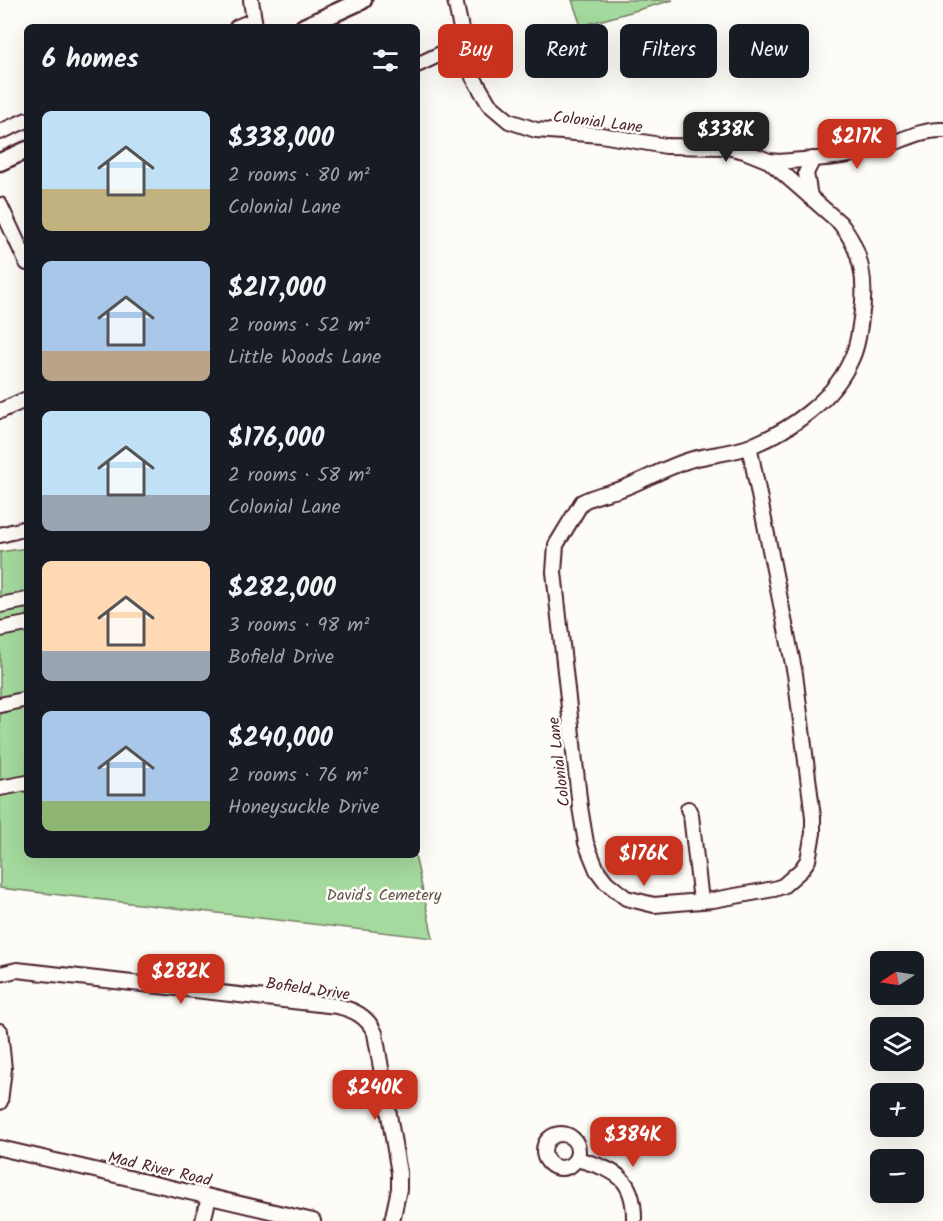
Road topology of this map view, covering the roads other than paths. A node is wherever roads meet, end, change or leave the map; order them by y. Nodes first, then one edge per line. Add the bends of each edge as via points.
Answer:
1 (251, 0) edge
2 (363, 0) edge
3 (455, 0) edge
4 (254, 23) edge
5 (311, 24) edge
6 (460, 24) edge
7 (438, 55) edge
8 (420, 64) edge
9 (475, 78) edge
10 (24, 121) edge
11 (943, 130) edge
12 (0, 132) edge
13 (24, 151) edge
14 (813, 159) junction
15 (769, 161) junction
16 (0, 162) edge
17 (810, 197) junction
18 (0, 205) edge
19 (24, 256) edge
20 (24, 400) edge
21 (0, 411) edge
22 (751, 446) junction
23 (24, 529) edge
24 (0, 535) edge
25 (24, 600) edge
26 (3, 602) edge
27 (24, 625) edge
28 (0, 629) edge
29 (24, 700) edge
30 (0, 705) edge
31 (24, 784) edge
32 (0, 788) edge
33 (688, 809) dead end
34 (701, 901) junction
35 (0, 974) edge
36 (0, 1031) edge
37 (0, 1102) edge
38 (0, 1148) edge
39 (577, 1159) dead end
40 (209, 1197) junction
41 (203, 1221) edge
42 (313, 1221) edge
43 (392, 1221) edge
44 (634, 1221) edge

1 - 4 street
2 - 5 main road
3 - 6 street, Colonial Lane
7 - 8 street
9 - 15 street, Colonial Lane via 501,116 521,127 666,146 727,147
10 - 12 street
11 - 14 street via 926,131 855,154
13 - 16 main road
14 - 15 street
14 - 17 street via 806,173
15 - 17 street, Colonial Lane
17 - 22 street, Colonial Lane via 844,228 855,245 864,288 858,340 844,374 817,405
18 - 19 street
20 - 21 street
22 - 34 street, Colonial Lane via 795,674 813,833 808,860 783,886
22 - 34 street, Colonial Lane via 693,459 582,502 555,552 572,747 590,857 606,882 626,898 654,905
23 - 24 street
25 - 26 street
27 - 28 street
29 - 30 street
31 - 32 street
33 - 34 street
35 - 43 street, Bofield Drive via 17,970 337,1006 361,1015 375,1033 395,1145 399,1181
36 - 37 street via 4,1069
38 - 40 street, Mad River Road
39 - 44 street via 604,1167 626,1182 633,1197
40 - 41 street
40 - 42 street, Mad River Road

